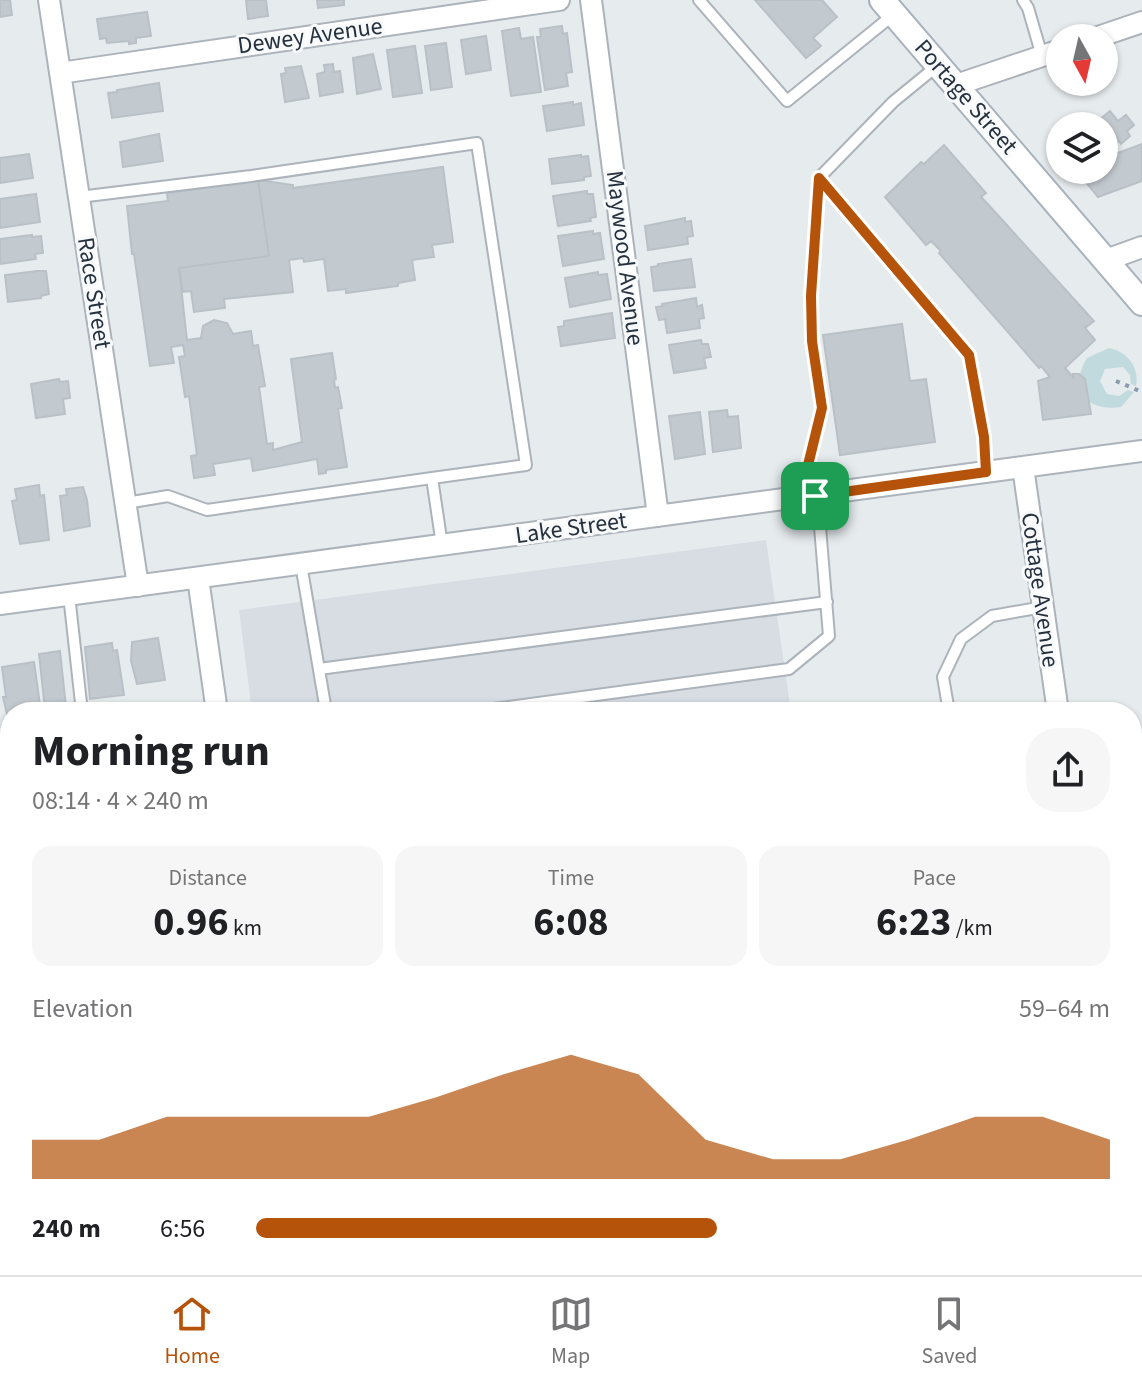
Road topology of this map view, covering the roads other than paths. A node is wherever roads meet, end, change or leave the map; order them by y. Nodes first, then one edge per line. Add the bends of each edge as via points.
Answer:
1 (49, 0) edge
2 (559, 0) edge
3 (591, 0) edge
4 (699, 0) edge
5 (1023, 0) edge
6 (888, 7) edge
7 (1142, 22) edge
8 (1118, 30) edge
9 (1046, 43) edge
10 (1046, 55) edge
11 (939, 65) junction
12 (60, 73) junction
13 (956, 85) junction
14 (819, 178) junction
15 (79, 197) junction
16 (1142, 247) edge
17 (1106, 260) junction
18 (1142, 303) edge
19 (1142, 451) edge
20 (1023, 467) junction
21 (986, 472) junction
22 (432, 478) junction
23 (815, 496) junction
24 (126, 503) junction
25 (658, 516) junction
26 (442, 545) junction
27 (301, 564) junction
28 (198, 578) junction
29 (138, 586) junction
30 (69, 595) junction
31 (827, 602) junction
32 (0, 604) edge
33 (1043, 607) junction
34 (319, 669) junction
35 (81, 702) edge
36 (216, 702) edge
37 (325, 702) edge
38 (545, 702) edge
39 (947, 702) edge
40 (1057, 702) edge

1 - 12 street, Race Street
2 - 12 street, Dewey Avenue
3 - 25 street, Maywood Avenue
4 - 6 lane via 787,101
5 - 9 lane
6 - 11 main road, Portage Street
7 - 8 street
10 - 13 street
11 - 13 main road, Portage Street
11 - 14 lane via 893,102
12 - 15 street, Race Street
13 - 17 main road, Portage Street
14 - 21 lane via 969,355
14 - 23 lane via 811,296 822,408 808,465
15 - 22 lane via 477,143 526,465
15 - 24 street, Race Street
16 - 17 street
17 - 18 main road, Portage Street
19 - 20 street, Lake Street
20 - 21 street, Lake Street
20 - 33 street, Cottage Avenue
21 - 23 street, Lake Street
22 - 24 lane via 207,510 168,496
22 - 26 lane
23 - 25 street, Lake Street
23 - 31 lane
24 - 29 street, Race Street
25 - 26 street, Lake Street
26 - 27 street, Lake Street
27 - 28 street, Lake Street
27 - 34 lane
28 - 29 street, Lake Street
28 - 36 street
29 - 30 street, Lake Street
30 - 32 street, Lake Street
30 - 35 lane
31 - 34 lane
31 - 38 lane via 829,636 789,669
33 - 39 lane via 992,616 961,639 943,677
33 - 40 street, Cottage Avenue
34 - 37 lane

